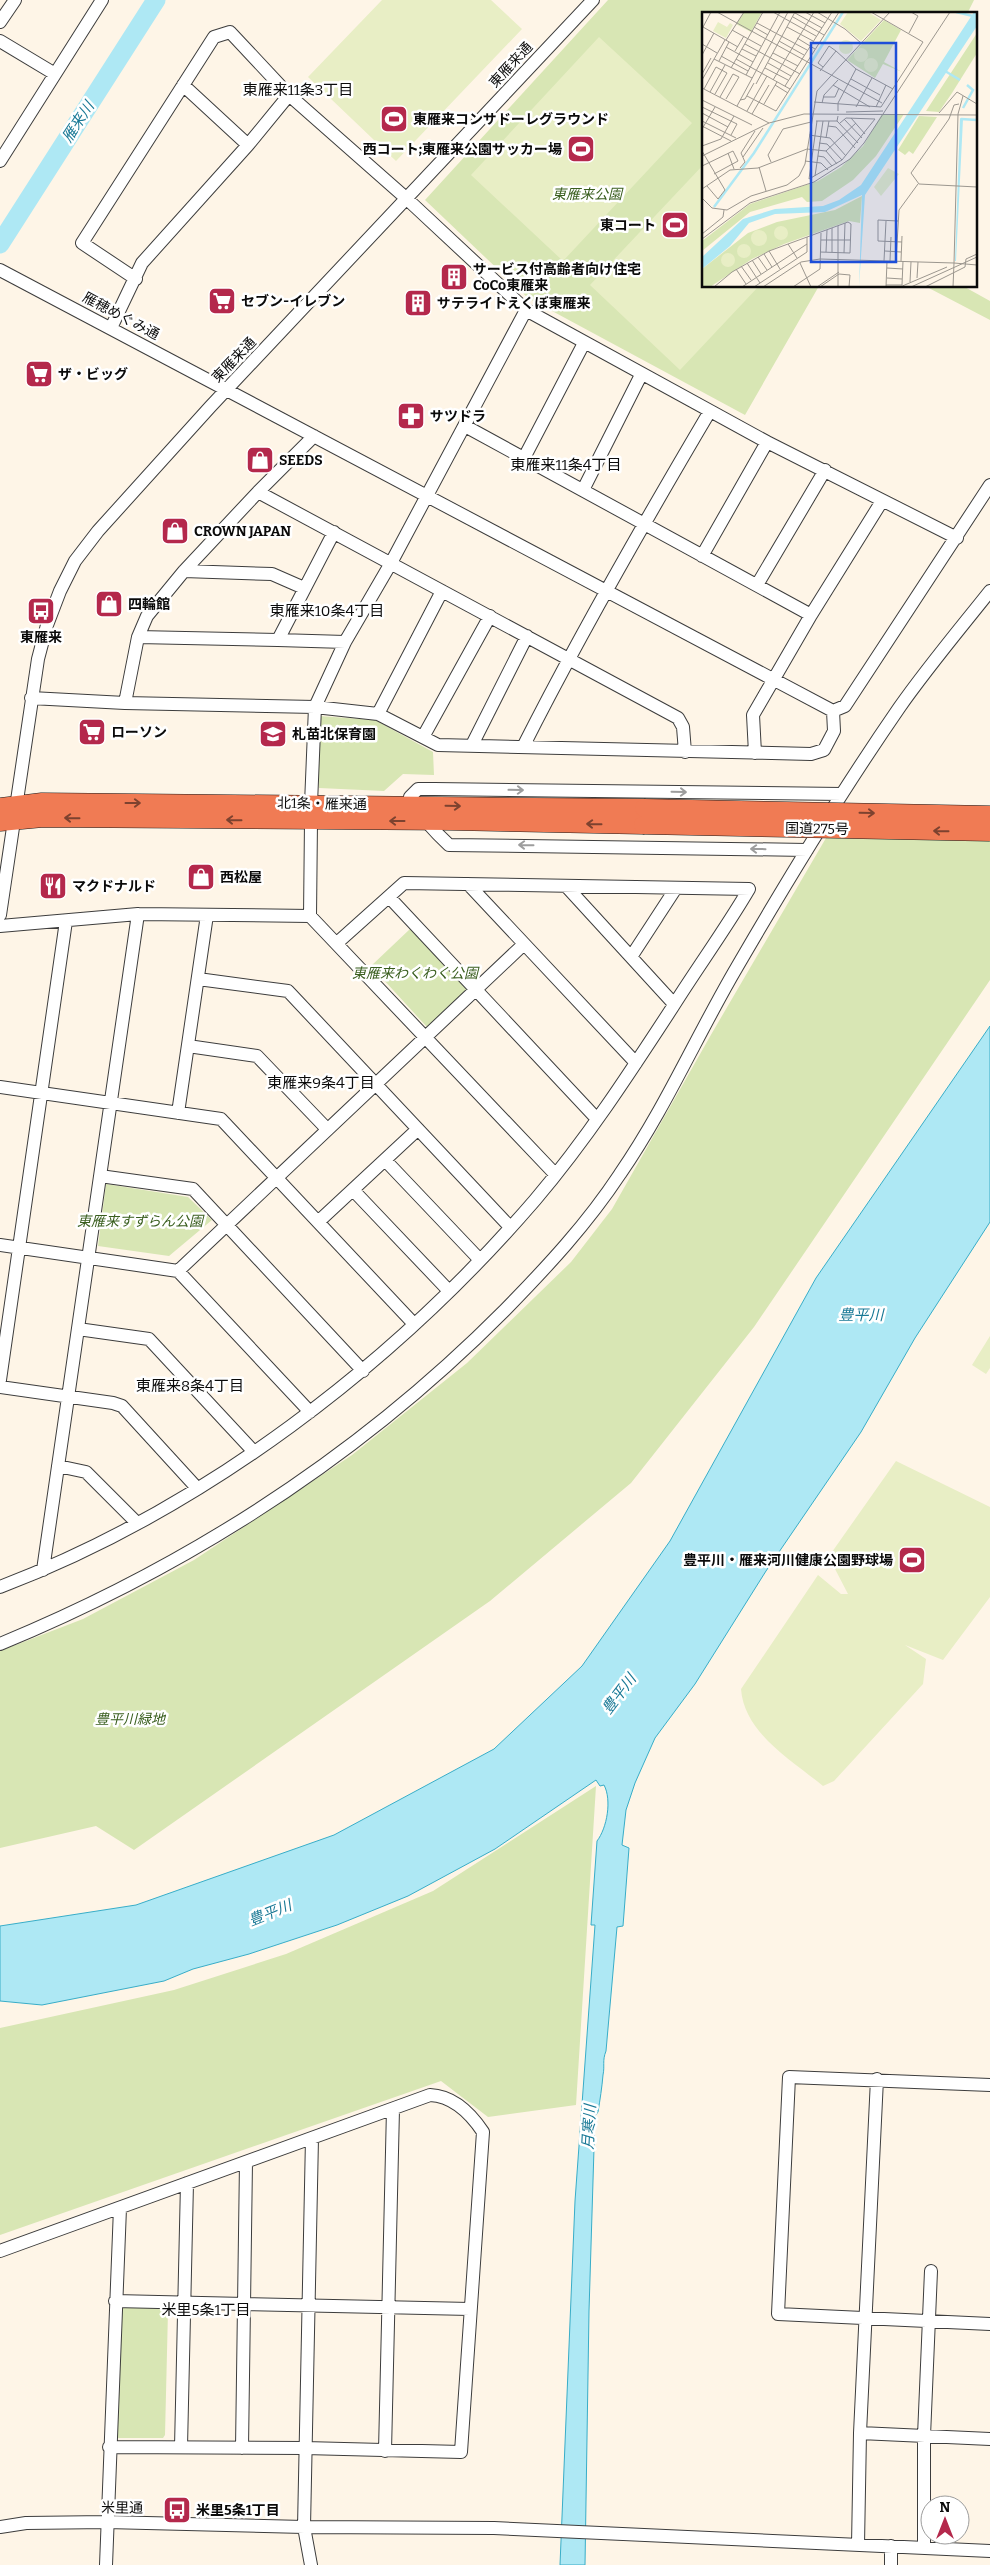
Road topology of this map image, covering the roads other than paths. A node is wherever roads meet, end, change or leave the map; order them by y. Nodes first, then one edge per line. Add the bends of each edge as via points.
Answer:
1 (15, 0) edge
2 (102, 0) edge
3 (588, 2) edge
4 (0, 22) edge
5 (0, 41) edge
6 (55, 74) junction
7 (183, 85) junction
8 (289, 95) junction
9 (248, 145) junction
10 (0, 161) edge
11 (407, 199) junction
12 (0, 270) edge
13 (136, 279) junction
14 (526, 310) junction
15 (112, 328) junction
16 (584, 343) junction
17 (641, 375) junction
18 (227, 390) junction
19 (710, 411) junction
20 (465, 426) junction
21 (314, 436) junction
22 (767, 442) junction
23 (524, 458) junction
24 (825, 470) junction
25 (990, 485) edge
26 (583, 490) junction
27 (258, 492) junction
28 (425, 495) junction
29 (882, 501) junction
30 (644, 523) junction
31 (334, 532) junction
32 (957, 538) junction
33 (702, 556) junction
34 (391, 563) junction
35 (184, 571) junction
36 (757, 585) junction
37 (304, 588) junction
38 (442, 590) junction
39 (606, 591) junction
40 (990, 591) edge
41 (811, 615) junction
42 (490, 616) junction
43 (527, 636) junction
44 (138, 637) junction
45 (278, 640) junction
46 (345, 642) junction
47 (568, 658) junction
48 (773, 681) junction
49 (31, 698) junction
50 (125, 703) junction
51 (315, 707) junction
52 (833, 711) junction
53 (378, 714) junction
54 (422, 737) junction
55 (472, 745) junction
56 (523, 747) junction
57 (684, 752) junction
58 (755, 753) junction
59 (842, 794) junction
60 (413, 805) junction
61 (311, 812) junction
62 (7, 814) edge
63 (990, 815) edge
64 (643, 817) junction
65 (428, 821) junction
66 (990, 832) edge
67 (807, 850) junction
68 (468, 884) junction
69 (566, 886) junction
70 (676, 888) junction
71 (388, 897) junction
72 (138, 914) junction
73 (0, 915) edge
74 (207, 915) junction
75 (310, 916) junction
76 (66, 920) junction
77 (0, 926) edge
78 (337, 943) junction
79 (524, 944) junction
80 (631, 957) junction
81 (198, 979) junction
82 (475, 989) junction
83 (674, 1004) junction
84 (424, 1037) junction
85 (188, 1046) junction
86 (636, 1063) junction
87 (374, 1083) junction
88 (0, 1087) edge
89 (41, 1093) junction
90 (110, 1103) junction
91 (178, 1113) junction
92 (597, 1120) junction
93 (418, 1128) junction
94 (326, 1129) junction
95 (385, 1160) junction
96 (555, 1174) junction
97 (100, 1176) junction
98 (276, 1177) junction
99 (353, 1190) junction
100 (318, 1222) junction
101 (225, 1224) junction
102 (510, 1227) junction
103 (0, 1245) edge
104 (20, 1248) junction
105 (88, 1258) junction
106 (480, 1260) junction
107 (178, 1271) junction
108 (448, 1291) junction
109 (414, 1324) junction
110 (78, 1329) junction
111 (363, 1371) junction
112 (0, 1380) edge
113 (0, 1387) edge
114 (67, 1397) junction
115 (310, 1412) junction
116 (254, 1452) junction
117 (58, 1466) junction
118 (197, 1488) junction
119 (136, 1522) junction
120 (44, 1570) junction
121 (0, 1587) edge
122 (0, 1644) edge
123 (877, 2079) junction
124 (990, 2085) edge
125 (393, 2109) junction
126 (312, 2138) junction
127 (246, 2162) junction
128 (187, 2183) junction
129 (120, 2208) junction
130 (0, 2251) edge
131 (932, 2271) dead end
132 (115, 2301) junction
133 (183, 2302) junction
134 (244, 2304) junction
135 (308, 2306) junction
136 (388, 2307) junction
137 (470, 2309) junction
138 (866, 2318) junction
139 (929, 2321) junction
140 (990, 2324) edge
141 (860, 2433) junction
142 (924, 2436) junction
143 (990, 2439) edge
144 (109, 2447) junction
145 (181, 2447) junction
146 (242, 2448) junction
147 (305, 2448) junction
148 (385, 2451) junction
149 (107, 2522) junction
150 (0, 2527) edge
151 (304, 2527) junction
152 (858, 2545) junction
153 (891, 2546) junction
154 (924, 2547) junction
155 (990, 2551) edge
156 (106, 2565) edge
157 (311, 2565) edge
158 (891, 2565) edge

1 - 4 street
2 - 6 street
3 - 11 street, 東雁来通
5 - 6 street
6 - 10 street
7 - 8 street via 214,37 230,32
7 - 9 street
7 - 13 street via 82,243
8 - 9 street
8 - 11 street
9 - 13 street via 142,263
11 - 14 street
11 - 18 street, 東雁来通
12 - 15 street, 雁穂めぐみ通
13 - 15 street
14 - 16 street
14 - 20 street
15 - 18 street, 雁穂めぐみ通
16 - 17 street
16 - 23 street
17 - 19 street
17 - 26 street
18 - 21 street, 雁穂めぐみ通
18 - 49 street, 東雁来通 via 75,560 47,625
19 - 22 street
19 - 30 street
20 - 23 street
20 - 28 street
21 - 27 street
21 - 28 street, 雁穂めぐみ通
22 - 24 street
22 - 33 street
23 - 26 street
24 - 29 street
24 - 36 street
25 - 32 street
26 - 30 street
27 - 31 street
27 - 35 street
28 - 34 street
28 - 39 street, 雁穂めぐみ通
29 - 32 street
29 - 41 street
30 - 33 street
30 - 39 street
31 - 34 street
31 - 37 street
32 - 52 street via 845,706
33 - 36 street
34 - 38 street
34 - 46 street
35 - 37 street via 272,574
35 - 44 street via 147,616
36 - 41 street
37 - 45 street
38 - 42 street
38 - 53 street
39 - 47 street
39 - 48 street, 雁穂めぐみ通
40 - 59 street via 901,706
41 - 48 street
42 - 43 street
42 - 54 street
43 - 47 street
43 - 55 street
44 - 45 street
44 - 50 street
45 - 46 street
46 - 51 street
47 - 56 street
47 - 57 street via 678,718 683,727
48 - 52 street, 雁穂めぐみ通
48 - 58 street via 753,715
49 - 50 street
49 - 62 street, 東雁来通
50 - 51 street
51 - 53 street
51 - 61 street
52 - 58 street via 834,731 824,750 812,754
53 - 54 street
54 - 55 street via 438,745
55 - 56 street
56 - 57 street
57 - 58 street
60 -> 59 street via 410,796 418,789
59 - 67 street
60 - 61 highway, 北1条・雁来通
60 -> 64 highway, 北1条・雁来通
60 - 65 street
61 - 62 highway, 北1条・雁来通 via 42,802
65 -> 61 highway, 北1条・雁来通
61 - 75 street
62 - 73 street, 東雁来通
64 -> 63 highway, 国道275号, bridge
64 -> 65 highway, 北1条・雁来通
66 -> 64 highway, 国道275号, bridge
67 -> 65 street via 449,845 435,833
67 - 122 street via 620,1174 569,1242 459,1356 326,1465 211,1539 42,1627
68 - 69 street
68 - 71 street via 404,883
68 - 79 street
69 - 70 street
69 - 80 street
70 - 80 street
70 - 83 street via 749,889
71 - 78 street
71 - 82 street
72 - 74 street
72 - 76 street
72 - 90 street
74 - 75 street
74 - 81 street
75 - 78 street
76 - 77 street
76 - 89 street
78 - 84 street
79 - 82 street
79 - 86 street
80 - 83 street
81 - 85 street
81 - 87 street via 288,991
82 - 84 street
82 - 92 street
83 - 86 street
84 - 87 street
84 - 96 street
85 - 91 street
85 - 94 street via 257,1056
86 - 92 street
87 - 93 street
87 - 94 street
88 - 89 street
89 - 90 street
89 - 104 street
90 - 91 street
90 - 97 street
91 - 98 street via 221,1119
92 - 96 street
93 - 95 street
93 - 102 street
94 - 98 street
95 - 99 street
95 - 106 street
96 - 102 street
97 - 101 street via 193,1189
97 - 105 street
98 - 100 street
98 - 101 street
99 - 100 street
99 - 108 street
100 - 109 street
101 - 107 street
101 - 111 street
102 - 106 street
103 - 104 street
104 - 105 street
104 - 112 street
105 - 107 street
105 - 110 street
106 - 108 street
107 - 115 street
108 - 109 street
109 - 111 street
110 - 114 street
110 - 116 street via 149,1339
111 - 115 street
113 - 114 street
114 - 117 street
114 - 118 street via 122,1406
115 - 116 street
116 - 118 street
117 - 119 street via 86,1472
117 - 120 street
118 - 119 street
119 - 120 street
120 - 121 street
123 - 124 street
123 - 138 street
123 - 138 street via 789,2076 778,2314
125 - 126 street
125 - 136 street
125 - 137 street via 430,2095 444,2096 473,2117 483,2132
126 - 127 street
126 - 135 street
127 - 128 street
127 - 134 street
128 - 129 street
128 - 133 street
129 - 130 street
129 - 132 street
131 - 139 street
132 - 133 street
132 - 144 street
133 - 134 street
133 - 145 street
134 - 135 street
134 - 146 street
135 - 136 street
135 - 147 street
136 - 137 street
136 - 148 street
137 - 148 street via 461,2452
138 - 139 street
138 - 141 street
139 - 140 street
139 - 142 street
141 - 142 street
141 - 152 street
142 - 143 street
142 - 154 street
144 - 145 street
144 - 149 street
145 - 146 street
146 - 147 street
147 - 148 street
147 - 151 street
149 - 150 street, 米里通 via 26,2523
149 - 151 street, 米里通
149 - 156 street
151 - 152 street, 米里通 via 514,2529
151 - 157 street
152 - 153 street, 米里通
153 - 154 street, 米里通
153 - 158 street
154 - 155 street, 米里通

